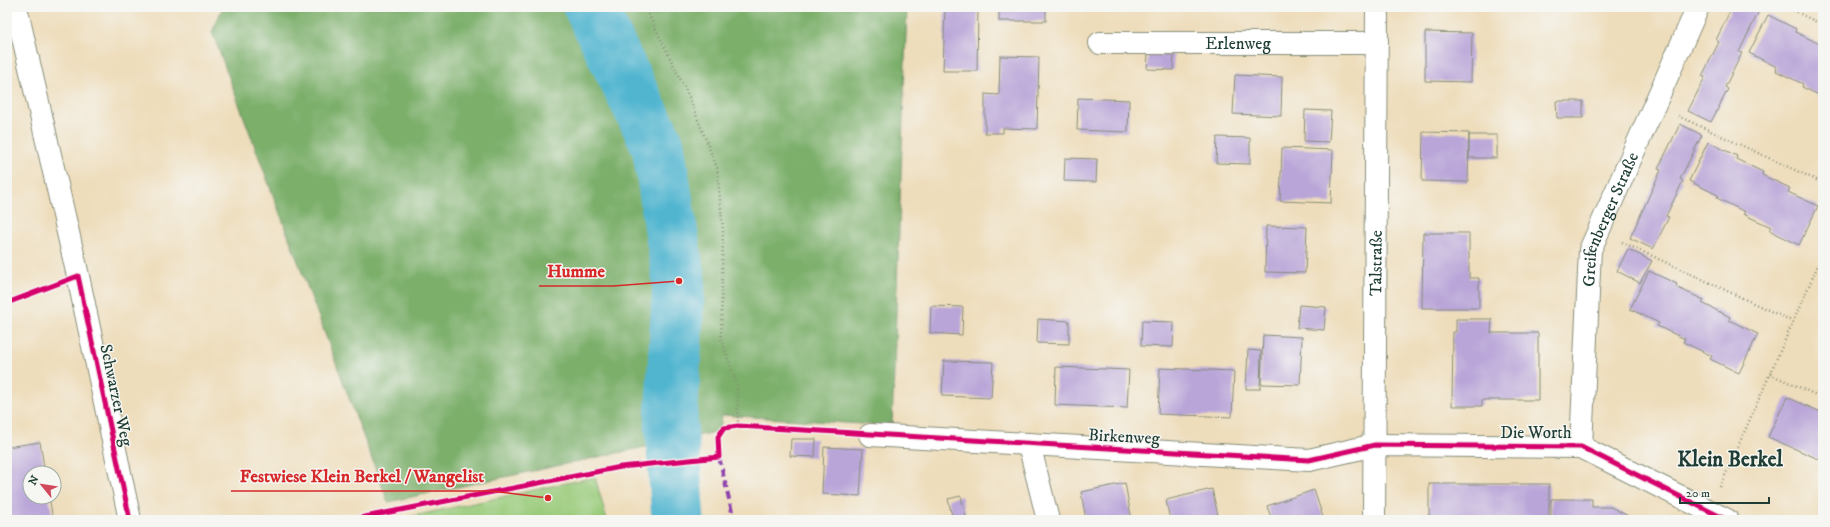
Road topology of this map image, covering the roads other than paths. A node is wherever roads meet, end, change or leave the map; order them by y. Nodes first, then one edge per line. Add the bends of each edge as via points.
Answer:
1 (16, 7) edge
2 (1377, 7) edge
3 (1698, 7) edge
4 (1100, 43) dead end
5 (1377, 43) junction
6 (870, 435) dead end
7 (1029, 444) junction
8 (1375, 445) junction
9 (1581, 447) junction
10 (1718, 516) edge
11 (130, 520) edge
12 (1048, 520) edge
13 (1374, 520) edge

1 - 11 street, Schwarzer Weg via 78,276
2 - 5 street, Talstraße
3 - 9 street, Greifenberger Straße via 1590,250
4 - 5 street, Erlenweg
5 - 8 street, Talstraße
6 - 7 street, Birkenweg
7 - 8 street, Birkenweg via 1309,460
7 - 12 street
8 - 9 street, Die Worth
8 - 13 street, Talstraße
9 - 10 street, Die Worth

